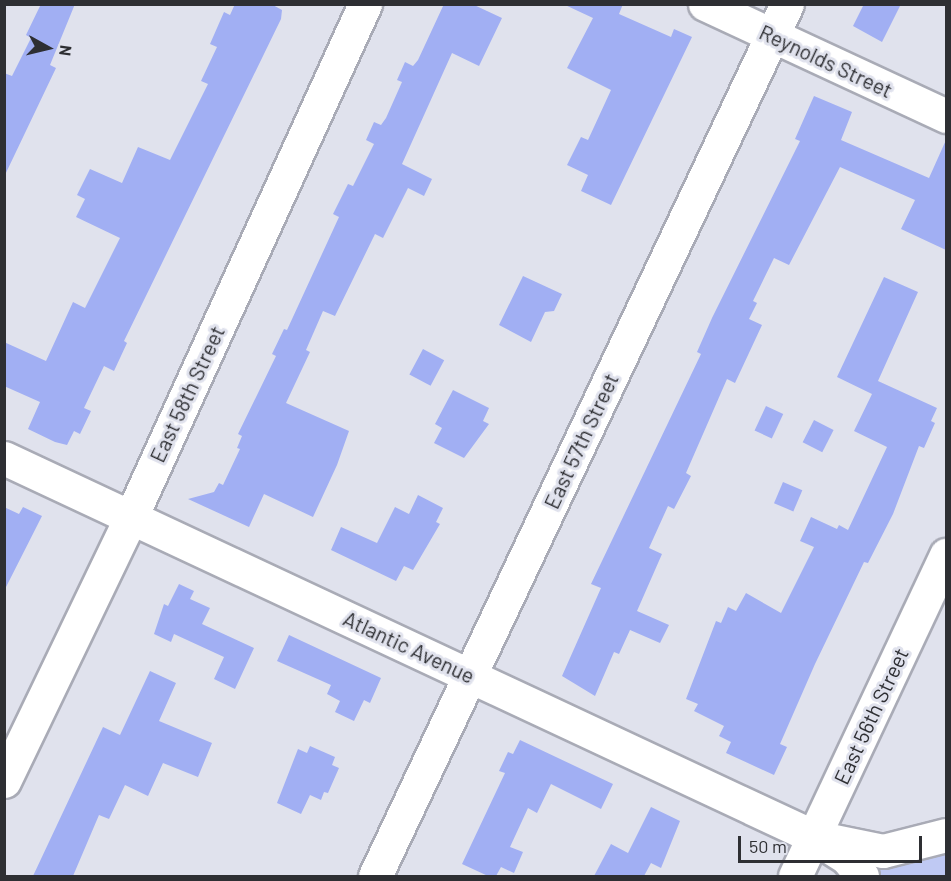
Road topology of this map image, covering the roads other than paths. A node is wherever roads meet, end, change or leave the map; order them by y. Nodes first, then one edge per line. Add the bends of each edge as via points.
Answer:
1 (365, 4) edge
2 (705, 4) edge
3 (787, 4) edge
4 (773, 36) junction
5 (946, 116) edge
6 (4, 458) edge
7 (131, 517) junction
8 (946, 555) edge
9 (470, 676) junction
10 (4, 781) edge
11 (946, 835) edge
12 (814, 837) junction
13 (375, 876) edge
14 (795, 876) edge
15 (862, 876) edge

1 - 7 street, East 58th Street
2 - 4 street, Reynolds Street
3 - 4 street, East 57th Street
4 - 5 street, Reynolds Street
4 - 9 street, East 57th Street
6 - 7 street, Atlantic Avenue
7 - 9 street, Atlantic Avenue
7 - 10 street, East 58th Street
8 - 12 street, East 56th Street
9 - 12 street, Atlantic Avenue
9 - 13 street, East 57th Street
11 - 12 street, Atlantic Avenue via 883,851
12 - 14 street, East 56th Street
12 - 15 street, Atlantic Avenue via 846,857

